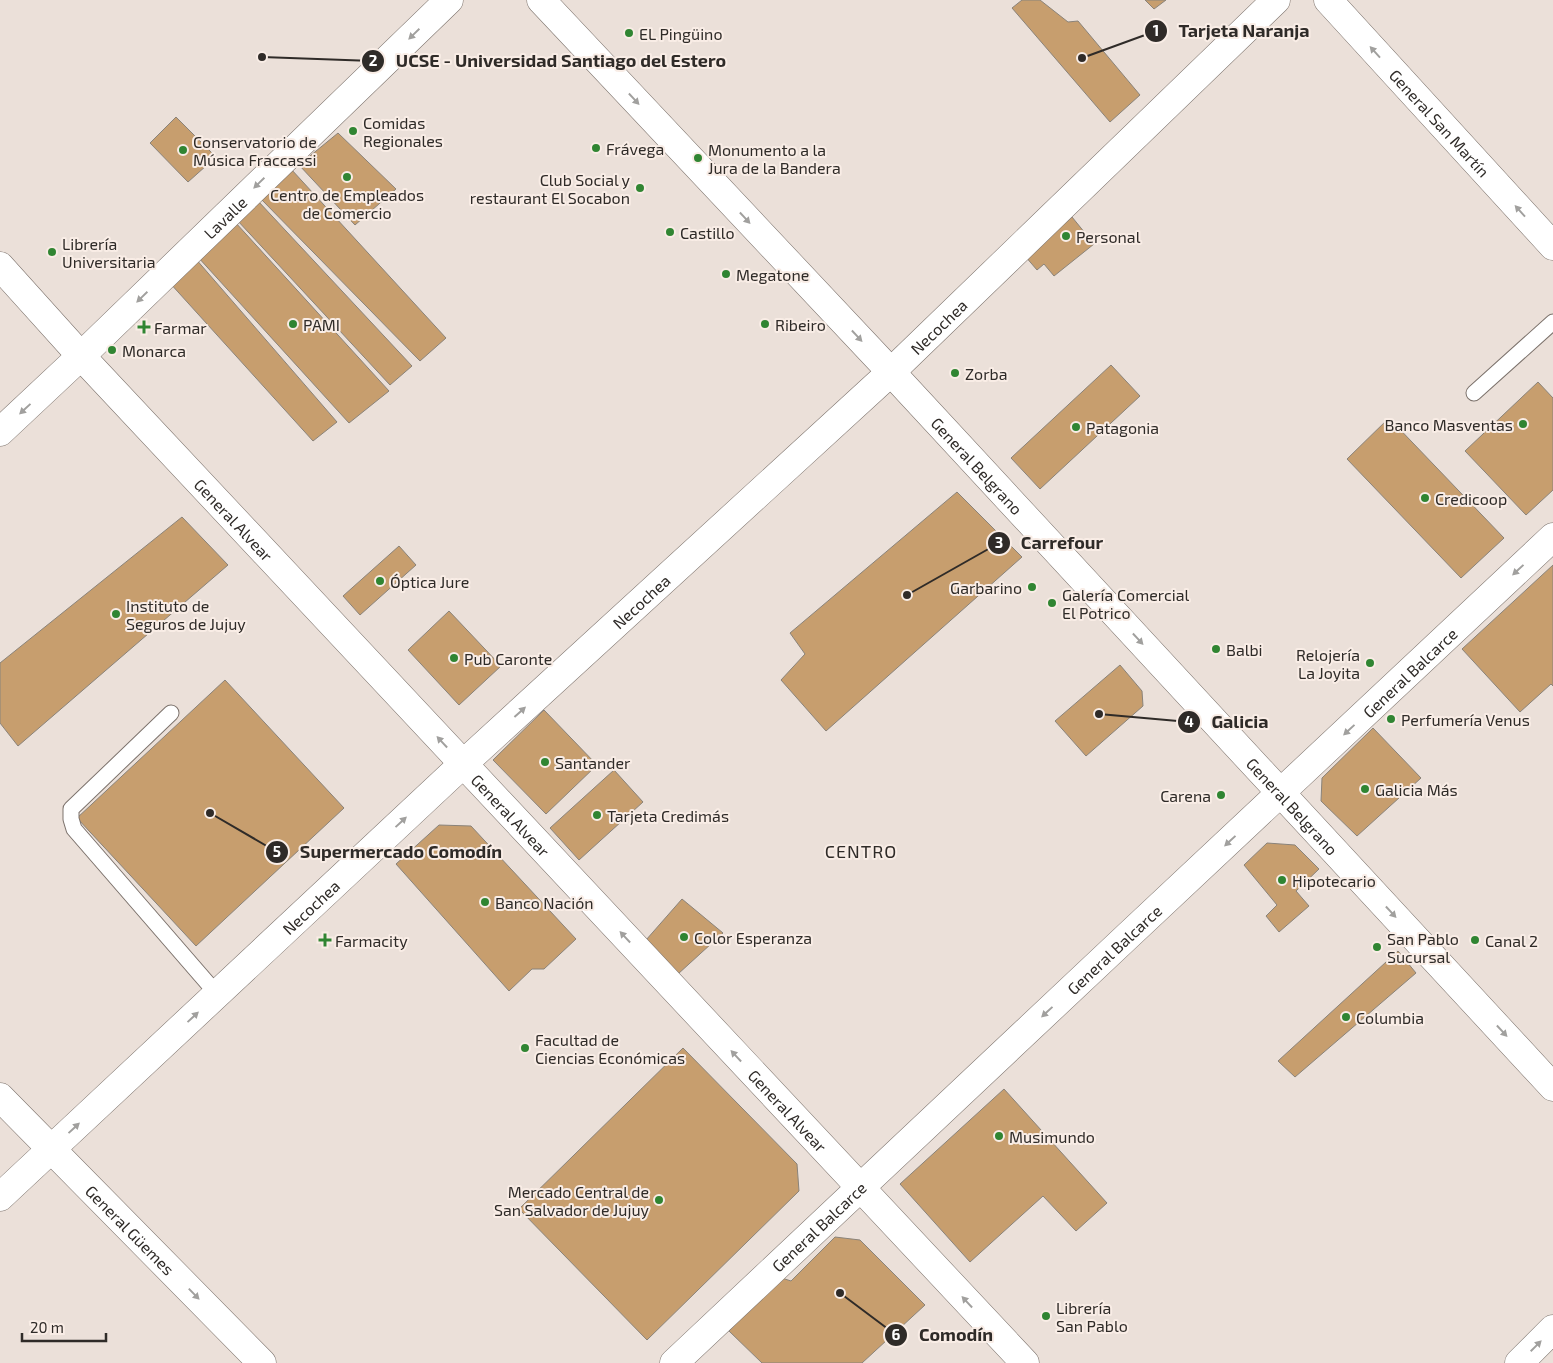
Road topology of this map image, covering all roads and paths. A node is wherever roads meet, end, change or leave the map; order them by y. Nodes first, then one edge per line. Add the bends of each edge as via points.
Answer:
1 (449, 0) edge
2 (541, 0) edge
3 (1276, 0) edge
4 (1328, 0) edge
5 (1553, 246) edge
6 (0, 266) edge
7 (1553, 322) edge
8 (81, 356) junction
9 (891, 372) junction
10 (1474, 393) dead end
11 (0, 432) edge
12 (1553, 537) edge
13 (171, 713) dead end
14 (463, 764) junction
15 (1281, 794) junction
16 (217, 994) junction
17 (1553, 1087) edge
18 (0, 1097) edge
19 (52, 1149) junction
20 (859, 1187) junction
21 (0, 1197) edge
22 (1553, 1329) edge
23 (262, 1363) edge
24 (674, 1363) edge
25 (1025, 1363) edge
26 (1519, 1363) edge

1 -> 8 street, Lavalle
2 -> 9 street, General Belgrano
3 - 9 street, Necochea
5 -> 4 street, General San Martín
6 - 8 street, General Alvear
7 - 10 lane
8 -> 11 street, Lavalle
14 -> 8 street, General Alvear
14 -> 9 street, Necochea
9 -> 15 street, General Belgrano
12 -> 15 street, General Balcarce
13 - 16 lane via 71,809 71,818 74,829
16 -> 14 street, Necochea
20 -> 14 street, General Alvear
15 -> 17 street, General Belgrano
15 -> 20 street, General Balcarce
19 -> 16 street, Necochea
18 - 19 street, General Güemes
19 - 21 street, Necochea
19 -> 23 street, General Güemes
20 - 24 street, General Balcarce
25 -> 20 street, General Alvear
26 -> 22 street

